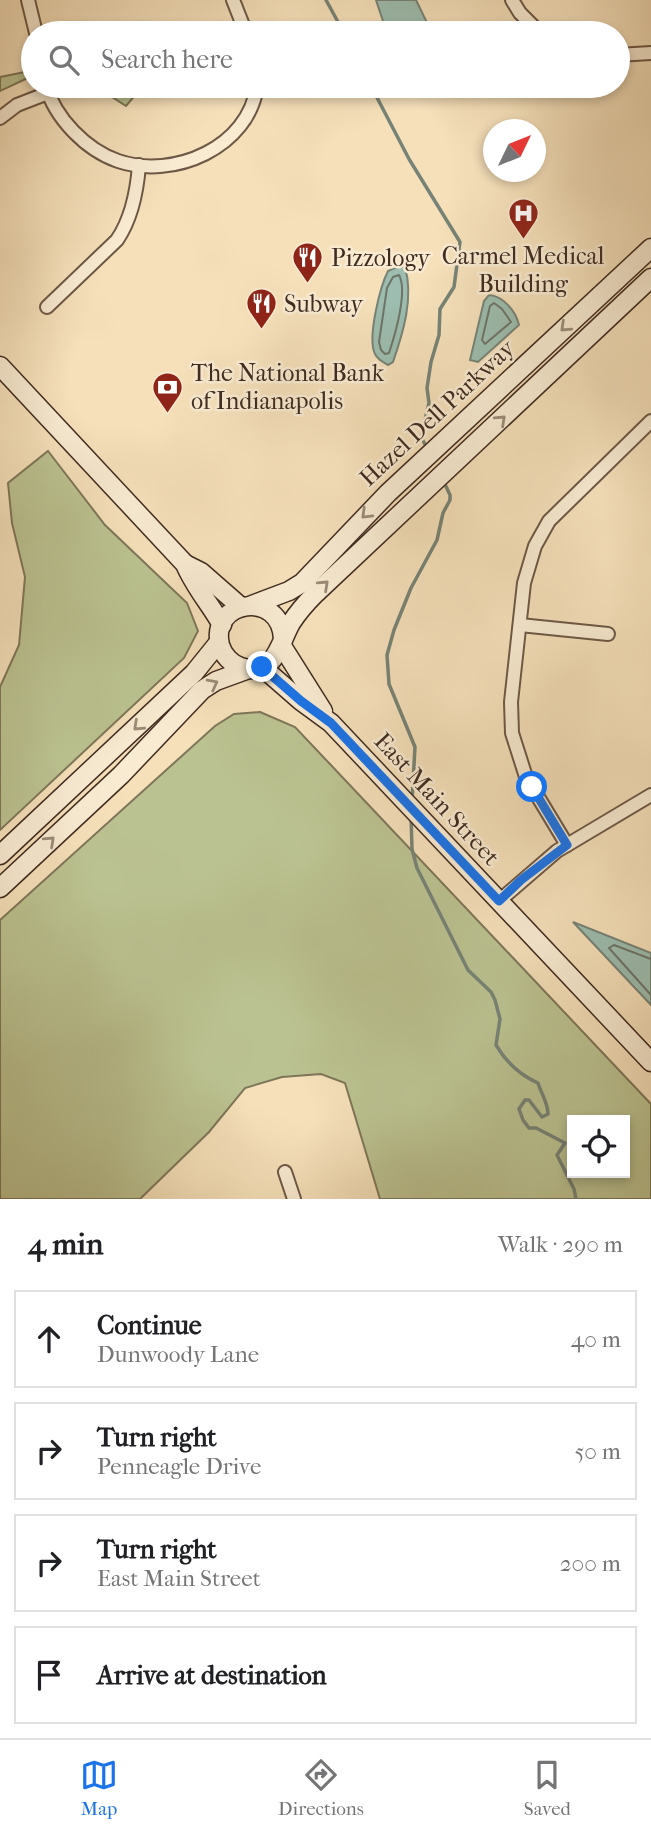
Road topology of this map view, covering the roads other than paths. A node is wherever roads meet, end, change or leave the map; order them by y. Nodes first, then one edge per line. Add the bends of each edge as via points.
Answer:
1 (28, 0) edge
2 (233, 0) edge
3 (512, 0) edge
4 (33, 21) edge
5 (241, 21) edge
6 (528, 21) edge
7 (651, 53) edge
8 (630, 54) edge
9 (31, 98) edge
10 (52, 98) edge
11 (254, 98) edge
12 (0, 118) edge
13 (139, 165) junction
14 (651, 248) edge
15 (651, 278) edge
16 (47, 307) dead end
17 (0, 366) edge
18 (651, 421) edge
19 (185, 564) junction
20 (246, 606) junction
21 (520, 625) junction
22 (220, 633) junction
23 (608, 634) dead end
24 (282, 642) junction
25 (256, 668) junction
26 (331, 723) junction
27 (651, 795) edge
28 (567, 845) junction
29 (0, 855) edge
30 (0, 888) edge
31 (499, 901) junction
32 (651, 1062) edge
33 (285, 1172) dead end
34 (294, 1199) edge

1 - 4 street
2 - 5 street
3 - 6 street
7 - 8 street
9 - 12 street
10 - 13 street via 67,124 97,151
11 - 13 street via 241,124 219,146 182,162
13 - 16 street via 124,230
14 -> 20 main road, Hazel Dell Parkway via 440,443 302,583
24 -> 15 main road, Hazel Dell Parkway via 302,607
17 - 19 main road
18 - 21 street via 561,506 544,528 528,563
19 - 20 main road
19 - 22 main road via 210,604
20 - 22 main road via 227,616
20 - 24 main road via 263,608 276,618
21 - 23 street
21 - 28 street via 511,710 514,744 526,776
22 - 25 main road via 224,653 232,663
22 -> 29 main road via 194,673
24 - 25 main road via 275,659
24 - 26 main road, East Main Street
25 - 26 main road, East Main Street
30 -> 25 main road via 121,775 202,690
26 - 31 main road, East Main Street
27 - 28 street
28 - 31 street
31 - 32 main road, East Main Street
33 - 34 street

